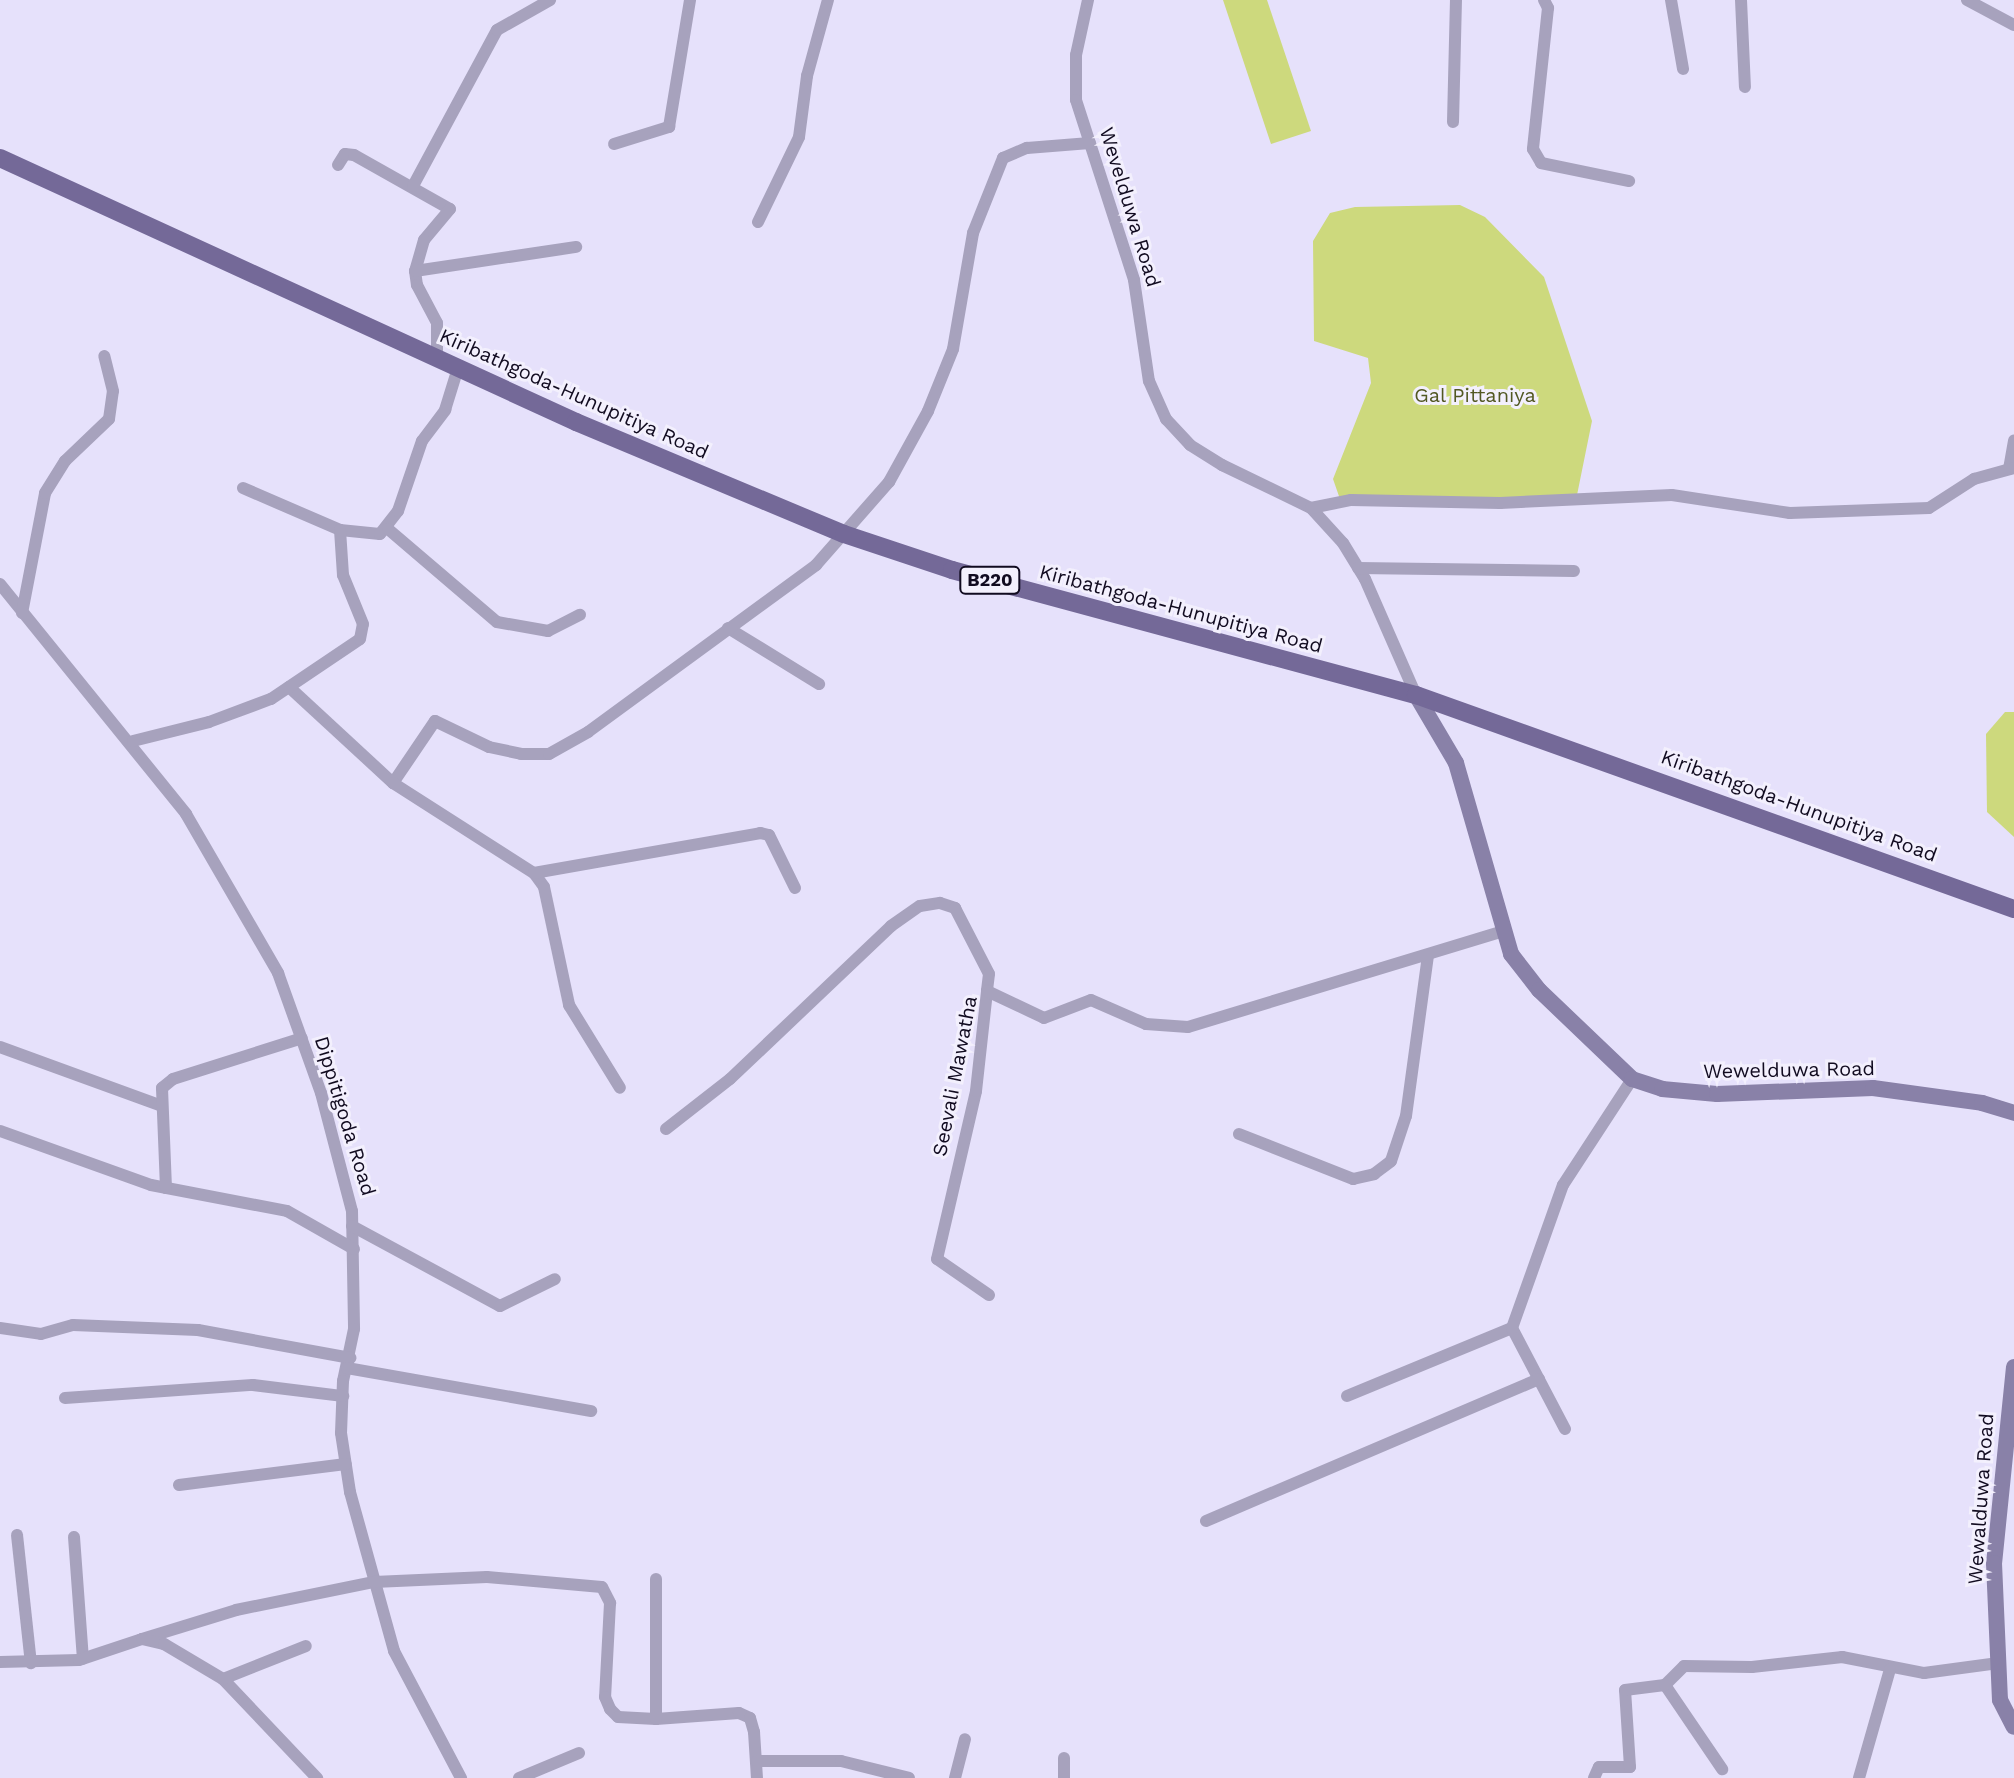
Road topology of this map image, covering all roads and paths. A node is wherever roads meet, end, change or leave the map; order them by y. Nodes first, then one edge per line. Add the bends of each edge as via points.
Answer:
1 (550, 0) edge
2 (690, 0) edge
3 (828, 0) edge
4 (1088, 0) edge
5 (1456, 0) edge
6 (1544, 0) edge
7 (1671, 0) edge
8 (1741, 0) edge
9 (1967, 0) edge
10 (2014, 25) edge
11 (1683, 69) dead end
12 (1745, 87) dead end
13 (1453, 122) dead end
14 (1090, 143) junction
15 (614, 144) dead end
16 (0, 158) edge
17 (338, 165) dead end
18 (1629, 181) dead end
19 (413, 186) junction
20 (758, 222) dead end
21 (576, 247) dead end
22 (415, 271) junction
23 (104, 356) dead end
24 (437, 358) junction
25 (458, 368) junction
26 (2014, 440) edge
27 (2011, 468) edge
28 (243, 488) dead end
29 (1311, 508) junction
30 (388, 529) junction
31 (340, 530) junction
32 (844, 534) junction
33 (1358, 568) junction
34 (1574, 571) dead end
35 (0, 584) edge
36 (22, 613) junction
37 (580, 615) dead end
38 (728, 628) junction
39 (819, 684) dead end
40 (289, 687) junction
41 (1416, 695) junction
42 (133, 741) junction
43 (393, 783) junction
44 (534, 873) junction
45 (795, 888) dead end
46 (2014, 909) edge
47 (1503, 931) junction
48 (1428, 955) junction
49 (987, 991) junction
50 (302, 1038) junction
51 (0, 1047) edge
52 (1632, 1079) junction
53 (620, 1088) dead end
54 (162, 1106) junction
55 (2014, 1113) edge
56 (666, 1129) dead end
57 (0, 1131) edge
58 (1239, 1134) dead end
59 (166, 1188) junction
60 (352, 1226) junction
61 (354, 1249) junction
62 (555, 1279) dead end
63 (989, 1295) dead end
64 (0, 1328) edge
65 (1512, 1328) junction
66 (348, 1363) junction
67 (2014, 1367) edge
68 (1539, 1379) junction
69 (343, 1396) junction
70 (1347, 1396) dead end
71 (65, 1398) dead end
72 (591, 1411) dead end
73 (1565, 1429) dead end
74 (346, 1464) junction
75 (179, 1485) dead end
76 (1206, 1521) dead end
77 (17, 1535) dead end
78 (74, 1537) dead end
79 (656, 1579) dead end
80 (374, 1582) junction
81 (142, 1639) junction
82 (306, 1646) dead end
83 (83, 1659) junction
84 (0, 1662) edge
85 (31, 1663) junction
86 (1998, 1663) junction
87 (1890, 1669) junction
88 (223, 1679) junction
89 (1665, 1685) junction
90 (656, 1719) junction
91 (2014, 1727) edge
92 (965, 1739) dead end
93 (579, 1753) dead end
94 (1064, 1758) dead end
95 (757, 1761) junction
96 (1722, 1769) dead end
97 (317, 1778) edge
98 (461, 1778) edge
99 (519, 1778) edge
100 (757, 1778) edge
101 (909, 1778) edge
102 (955, 1778) edge
103 (1064, 1778) edge
104 (1594, 1778) edge
105 (1859, 1778) edge

1 - 19 street via 497,30
2 - 15 street via 669,127
3 - 20 street via 807,76 799,137
4 - 14 street, Wevelduwa Road via 1076,55 1076,100
5 - 13 street
6 - 18 street via 1548,8 1533,149 1541,163
7 - 11 street
8 - 12 street
9 - 10 street
14 - 29 street, Wevelduwa Road via 1134,280 1149,381 1166,419 1190,445 1222,465
14 - 32 street via 1027,148 1003,158 973,233 953,349 928,411 889,482
16 - 24 main road, Kiribathgoda-Hunupitiya Road / B220
17 - 19 street via 348,153
19 - 22 street via 450,209 424,240
21 - 22 street
22 - 24 street via 437,323
23 - 36 street via 113,391 109,419 65,461 45,493
24 - 25 main road, Kiribathgoda-Hunupitiya Road / B220
25 - 30 street via 445,410 422,441
25 - 32 main road, Kiribathgoda-Hunupitiya Road / B220
26 - 27 street
27 - 29 street via 1974,479 1929,508 1790,513 1672,495 1500,503 1351,500
28 - 31 street
29 - 33 street, Wevelduwa Road
30 - 31 street via 364,535
30 - 37 street via 497,622 548,631
31 - 40 street via 343,575 363,631 360,639
32 - 38 street via 816,565
32 - 41 main road, Kiribathgoda-Hunupitiya Road / B220 via 952,570
33 - 34 street
33 - 41 street, Wevelduwa Road
35 - 36 street, Dippitigoda Road
36 - 42 street, Dippitigoda Road
38 - 39 street
38 - 43 street via 588,732 549,754 489,747 435,721
40 - 42 street via 241,711
40 - 43 street
41 - 46 main road, Kiribathgoda-Hunupitiya Road / B220
41 - 47 street, Wewelduwa Road via 1456,763
42 - 50 street, Dippitigoda Road via 240,902 278,973
43 - 44 street
44 - 45 street via 760,833 769,835
44 - 53 street via 544,887 569,1005
47 - 48 street, Seevali Mawatha
47 - 52 street, Wewelduwa Road via 1511,954 1539,990
48 - 49 street, Seevali Mawatha via 1177,1029 1146,1024 1091,1000 1044,1018
48 - 58 street via 1406,1116 1391,1161 1374,1174 1353,1179
49 - 56 street via 989,974 955,908 940,903 920,906 891,926 730,1079
49 - 63 street, Seevali Mawatha via 976,1091 937,1259
50 - 54 street via 173,1079 162,1088
50 - 60 street, Dippitigoda Road via 328,1120
51 - 54 street
52 - 55 street, Wewelduwa Road via 1662,1089 1717,1094 1873,1088 1982,1103
52 - 65 street via 1563,1185
54 - 59 street
57 - 59 street
59 - 61 street via 287,1211
60 - 61 street, Dippitigoda Road
60 - 62 street via 500,1306
61 - 66 street, Dippitigoda Road
64 - 66 street via 41,1334 73,1325 198,1330
65 - 68 street
65 - 70 street
66 - 69 street, Dippitigoda Road
66 - 72 street
67 - 86 street, Wewalduwa Road via 1994,1563
68 - 73 street
68 - 76 street
69 - 71 street via 253,1385
69 - 74 street, Dippitigoda Road
74 - 75 street
74 - 80 street, Dippitigoda Road
77 - 85 street
78 - 83 street
79 - 90 street
80 - 81 street via 236,1610
80 - 90 street via 487,1577 602,1587 610,1603 605,1697 618,1717
80 - 98 street, Dippitigoda Road via 394,1651
81 - 83 street
81 - 88 street via 164,1644
82 - 88 street
83 - 85 street
84 - 85 street
86 - 87 street via 1949,1672
86 - 91 street, Wewalduwa Road via 2000,1700
87 - 89 street via 1842,1657 1752,1667 1684,1666
87 - 105 street
88 - 97 street
89 - 96 street
89 - 104 street via 1625,1690 1630,1767 1599,1767
90 - 95 street via 739,1713 750,1718
92 - 102 street
93 - 99 street
94 - 103 street
95 - 100 street
95 - 101 street via 841,1761

